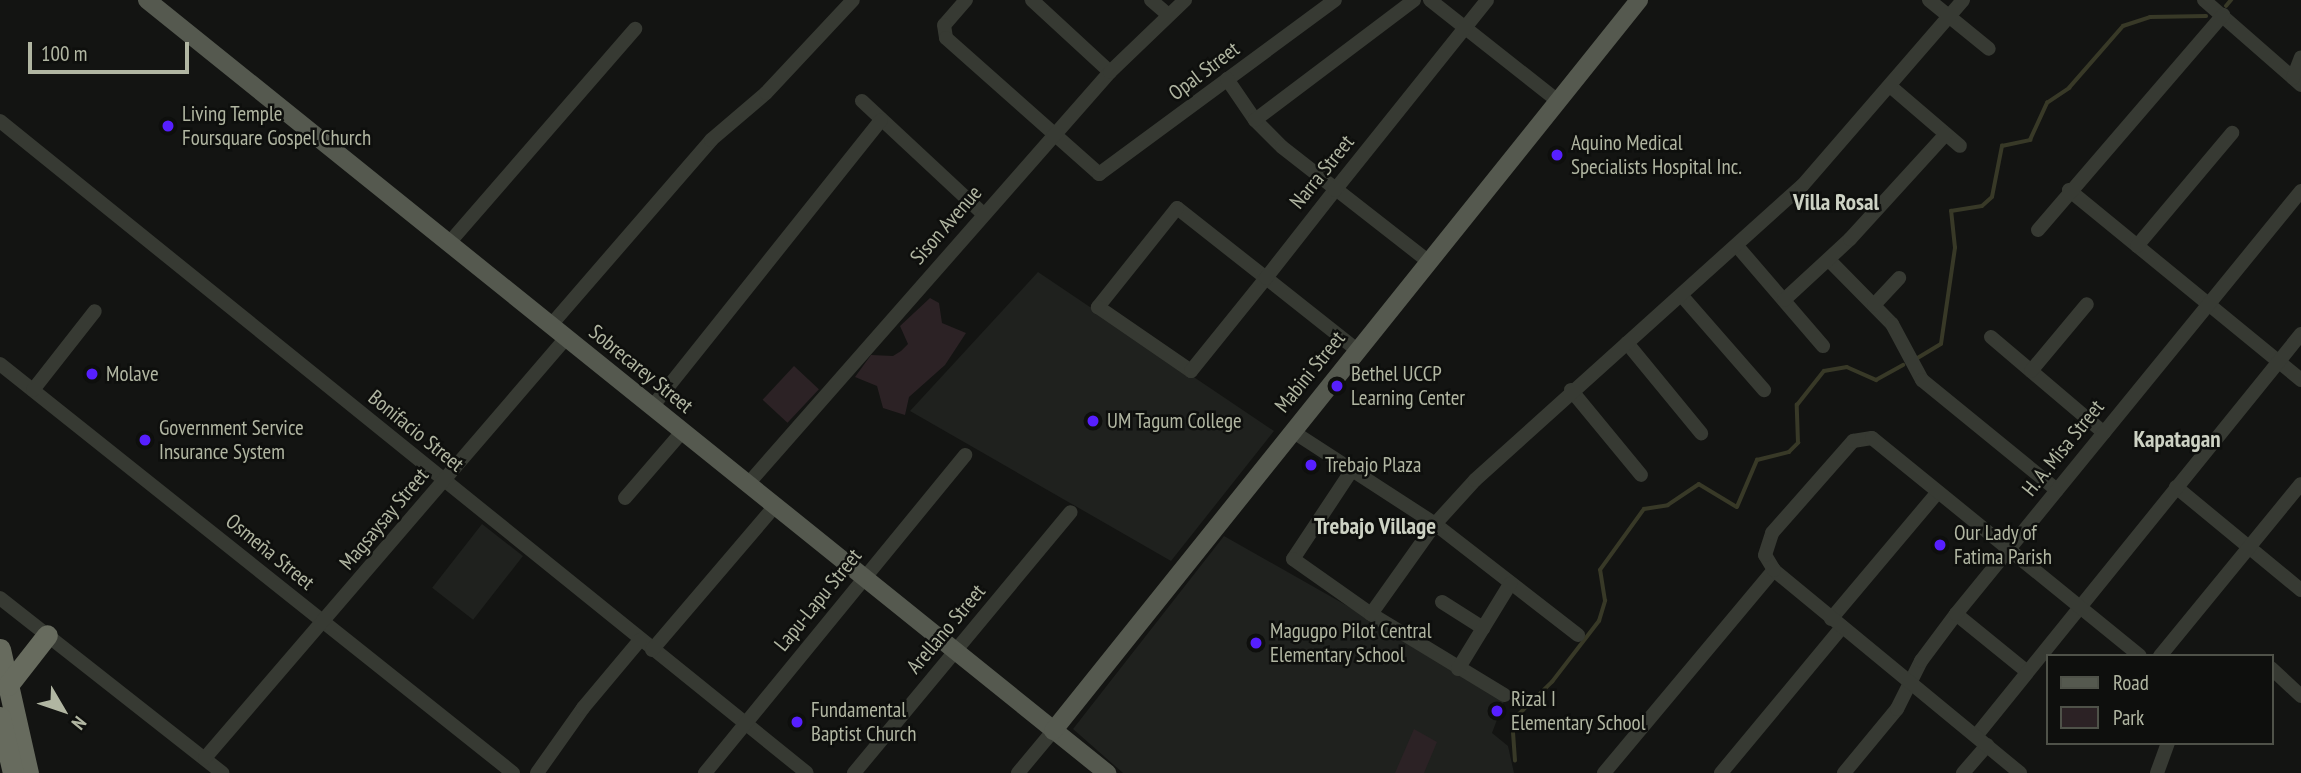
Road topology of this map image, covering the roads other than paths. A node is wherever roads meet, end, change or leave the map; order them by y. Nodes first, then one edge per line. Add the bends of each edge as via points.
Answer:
1 (148, 0) edge
2 (853, 0) edge
3 (966, 0) edge
4 (1032, 0) edge
5 (1152, 0) edge
6 (1185, 0) edge
7 (1335, 0) edge
8 (1414, 0) edge
9 (1430, 0) edge
10 (1487, 0) edge
11 (1639, 0) edge
12 (1929, 0) edge
13 (1963, 0) edge
14 (2204, 0) edge
15 (1168, 15) junction
16 (2223, 15) junction
17 (1949, 16) junction
18 (1465, 27) junction
19 (635, 29) dead end
20 (1989, 49) dead end
21 (2301, 59) edge
22 (1110, 72) junction
23 (1227, 79) junction
24 (2297, 81) edge
25 (1890, 86) junction
26 (862, 101) dead end
27 (1558, 101) junction
28 (881, 120) junction
29 (1255, 120) junction
30 (0, 121) edge
31 (2232, 133) dead end
32 (1946, 134) junction
33 (1054, 135) junction
34 (1960, 146) dead end
35 (1335, 190) junction
36 (2069, 190) junction
37 (2301, 191) edge
38 (983, 214) junction
39 (2038, 230) dead end
40 (449, 243) junction
41 (1737, 246) junction
42 (2137, 246) junction
43 (1829, 260) junction
44 (1429, 262) junction
45 (1266, 278) junction
46 (1899, 278) dead end
47 (1682, 296) junction
48 (1784, 300) junction
49 (2087, 304) dead end
50 (2208, 304) junction
51 (1874, 305) junction
52 (95, 311) dead end
53 (551, 325) junction
54 (2301, 334) edge
55 (1991, 337) dead end
56 (566, 338) junction
57 (1627, 343) junction
58 (1823, 346) dead end
59 (1357, 350) junction
60 (2279, 362) junction
61 (0, 364) edge
62 (2031, 371) junction
63 (2301, 380) edge
64 (33, 390) junction
65 (1571, 390) junction
66 (1764, 390) dead end
67 (652, 407) junction
68 (1292, 431) junction
69 (682, 432) junction
70 (1701, 433) dead end
71 (2104, 433) junction
72 (965, 456) dead end
73 (1350, 473) junction
74 (1641, 475) dead end
75 (443, 480) junction
76 (2301, 484) edge
77 (747, 485) junction
78 (2176, 487) junction
79 (2057, 490) junction
80 (1938, 492) junction
81 (625, 498) dead end
82 (774, 507) junction
83 (1071, 512) dead end
84 (1435, 524) junction
85 (2249, 547) junction
86 (2009, 548) junction
87 (1774, 570) junction
88 (862, 578) junction
89 (1510, 584) junction
90 (2301, 590) edge
91 (0, 598) edge
92 (1442, 602) dead end
93 (2081, 606) junction
94 (1371, 614) junction
95 (1956, 614) junction
96 (324, 623) junction
97 (1836, 623) junction
98 (1483, 628) junction
99 (47, 635) junction
100 (1578, 635) dead end
101 (640, 640) junction
102 (0, 649) edge
103 (652, 650) junction
104 (953, 652) junction
105 (2138, 654) edge
106 (2162, 654) edge
107 (1458, 668) junction
108 (2025, 670) junction
109 (2273, 670) edge
110 (1912, 683) junction
111 (8, 685) junction
112 (1504, 695) dead end
113 (2301, 696) edge
114 (745, 723) junction
115 (8, 728) edge
116 (1054, 731) junction
117 (1981, 740) junction
118 (2167, 745) edge
119 (205, 758) junction
120 (7, 773) edge
121 (13, 773) edge
122 (28, 773) edge
123 (36, 773) edge
124 (222, 773) edge
125 (513, 773) edge
126 (537, 773) edge
127 (705, 773) edge
128 (807, 773) edge
129 (854, 773) edge
130 (1018, 773) edge
131 (1107, 773) edge
132 (1604, 773) edge
133 (1721, 773) edge
134 (1844, 773) edge
135 (1964, 773) edge
136 (2020, 773) edge
137 (2157, 773) edge

1 - 40 main road, Sobrecarey Street
2 - 53 street via 766,93 710,140
3 - 33 street via 944,25 943,34
4 - 22 street
5 - 15 street
6 - 15 street, Sison Avenue
7 - 23 street, Opal Street
8 - 29 street
9 - 18 street
10 - 18 street, Narra Street
11 - 27 main road, Mabini Street
12 - 17 street
13 - 17 street
14 - 16 street
15 - 22 street, Sison Avenue
16 - 24 street
16 - 36 street
17 - 20 street
17 - 25 street
18 - 27 street
18 - 35 street, Narra Street
19 - 40 street
21 - 24 street
22 - 33 street, Sison Avenue
23 - 29 street
23 - 33 street, Opal Street via 1099,174
25 - 32 street
25 - 41 street via 1826,160
26 - 28 street
27 - 44 main road, Mabini Street
28 - 38 street
28 - 67 street
29 - 35 street
30 - 75 street, Bonifacio Street
31 - 42 street
32 - 34 street
32 - 43 street
33 - 38 street, Sison Avenue
35 - 44 street
35 - 45 street, Narra Street
36 - 39 street
36 - 42 street
37 - 50 street, H. A. Misa Street
38 - 77 street, Sison Avenue
40 - 53 main road, Sobrecarey Street
41 - 47 street
41 - 48 street
42 - 50 street
43 - 48 street
43 - 51 street
44 - 59 main road, Mabini Street
45 - 45 street, Narra Street via 1191,371 1098,307 1177,208
45 - 59 street
46 - 51 street
47 - 57 street
47 - 66 street
48 - 58 street
49 - 62 street
50 - 60 street
50 - 71 street, H. A. Misa Street
51 - 79 street via 1898,334 1922,380
52 - 64 street
53 - 56 main road, Sobrecarey Street
54 - 60 street
55 - 62 street
56 - 67 main road, Sobrecarey Street
56 - 75 street, Magsaysay Street
57 - 65 street
57 - 70 street
59 - 68 main road, Mabini Street
60 - 63 street
60 - 78 street
61 - 64 street, Osmeña Street
62 - 71 street
64 - 96 street, Osmeña Street
65 - 74 street
65 - 84 street
67 - 69 main road, Sobrecarey Street
68 - 73 street
68 - 116 main road, Mabini Street
69 - 77 main road, Sobrecarey Street
69 - 81 street
71 - 79 street, H. A. Misa Street
72 - 88 street, Lapu-Lapu Street
73 - 84 street
73 - 94 street via 1293,559
75 - 96 street, Magsaysay Street
75 - 101 street, Bonifacio Street
76 - 85 street
77 - 82 main road, Sobrecarey Street
78 - 85 street
78 - 93 street
79 - 86 street, H. A. Misa Street
80 - 86 street
80 - 87 street via 1872,438 1861,437 1772,533 1764,549
80 - 97 street
82 - 88 main road, Sobrecarey Street
82 - 103 street
83 - 104 street, Arellano Street
84 - 89 street
84 - 94 street
85 - 90 street
85 - 106 street
86 - 93 street
86 - 95 street, H. A. Misa Street
87 - 97 street
87 - 132 street
88 - 104 main road, Sobrecarey Street
88 - 114 street, Lapu-Lapu Street
89 - 98 street
89 - 100 street
91 - 99 street
92 - 98 street
93 - 105 street
93 - 108 street
94 - 107 street
95 - 108 street
95 - 110 street, H. A. Misa Street via 1926,654
96 - 119 street, Magsaysay Street
96 - 125 street, Osmeña Street
97 - 110 street
97 - 133 street
98 - 107 street
99 - 111 highway
99 - 119 street
101 - 103 street, Bonifacio Street
101 - 126 street
102 - 111 highway
103 - 114 street, Bonifacio Street
104 - 116 main road, Sobrecarey Street
104 - 129 street, Arellano Street
107 - 112 street
108 - 117 street
109 - 113 street
110 - 117 street
110 - 134 street, H. A. Misa Street
111 - 115 highway
114 - 127 street, Lapu-Lapu Street
114 - 128 street, Bonifacio Street
115 - 120 highway
115 - 121 highway
115 - 122 highway
115 - 123 highway
116 - 130 street, Mabini Street
116 - 131 main road, Sobrecarey Street
117 - 135 street
117 - 136 street
118 - 137 street
119 - 124 street

